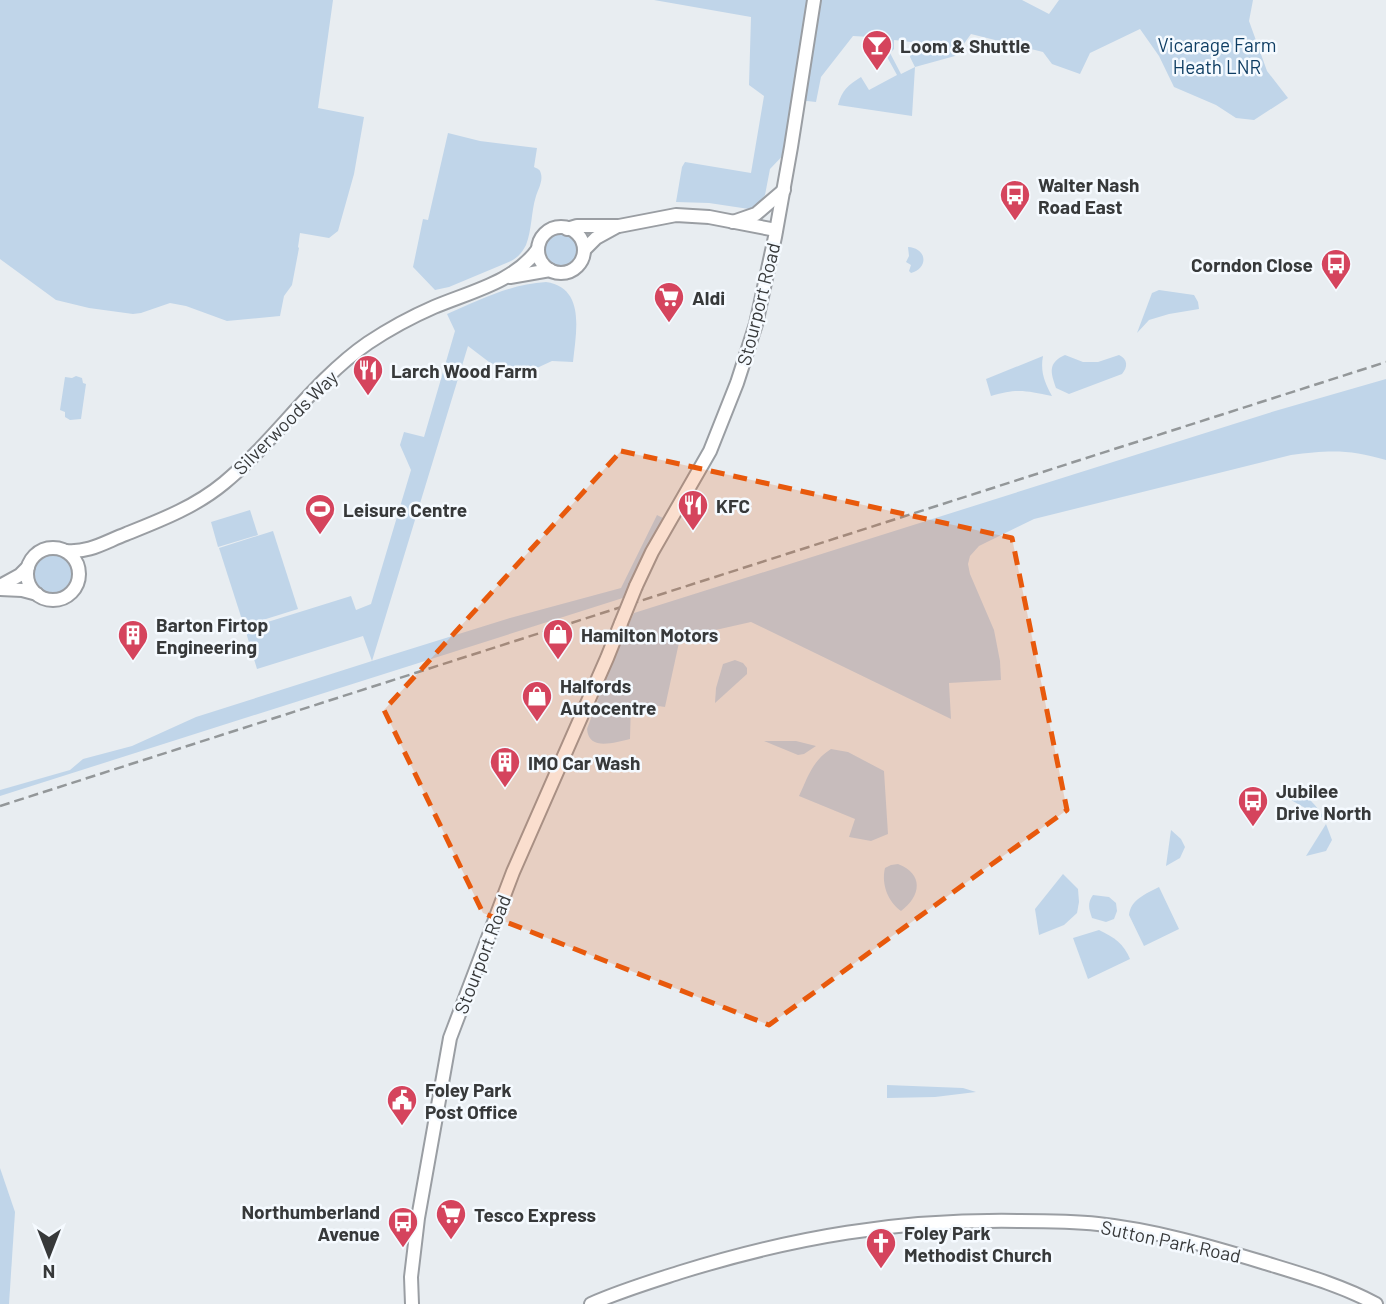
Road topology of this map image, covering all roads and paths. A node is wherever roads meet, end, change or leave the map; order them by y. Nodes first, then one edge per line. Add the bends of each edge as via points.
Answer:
1 (814, 0) edge
2 (783, 190) junction
3 (733, 222) junction
4 (619, 226) junction
5 (568, 229) junction
6 (776, 230) junction
7 (538, 249) junction
8 (584, 250) junction
9 (550, 270) junction
10 (506, 277) junction
11 (100, 546) junction
12 (66, 551) junction
13 (28, 567) junction
14 (78, 579) junction
15 (0, 587) edge
16 (37, 594) junction
17 (412, 1304) edge
18 (591, 1304) edge
19 (1376, 1304) edge

1 - 2 main road, Stourport Road
2 - 3 main road via 757,214
2 - 6 main road, Stourport Road
3 - 4 main road via 676,215
3 - 6 main road
4 - 5 main road
4 - 8 main road
5 - 7 main road via 549,231
5 - 8 main road via 578,235
6 - 17 main road, Stourport Road, bridge via 756,324 714,442 636,586 513,872 450,1038 418,1218
7 - 9 main road
7 - 10 main road, Silverwoods Way
8 - 9 main road via 571,271
9 - 10 main road, Silverwoods Way
10 - 11 main road, Silverwoods Way via 422,312 375,338 335,370 209,495
11 - 12 main road, Silverwoods Way
11 - 14 main road
12 - 13 main road via 41,551
12 - 14 main road via 78,566
13 - 15 main road
13 - 16 main road via 29,582
14 - 16 main road via 64,597 49,599
15 - 16 main road
18 - 19 main road, Sutton Park Road via 706,1264 790,1242 884,1226 972,1220 1098,1224 1146,1231 1287,1269

